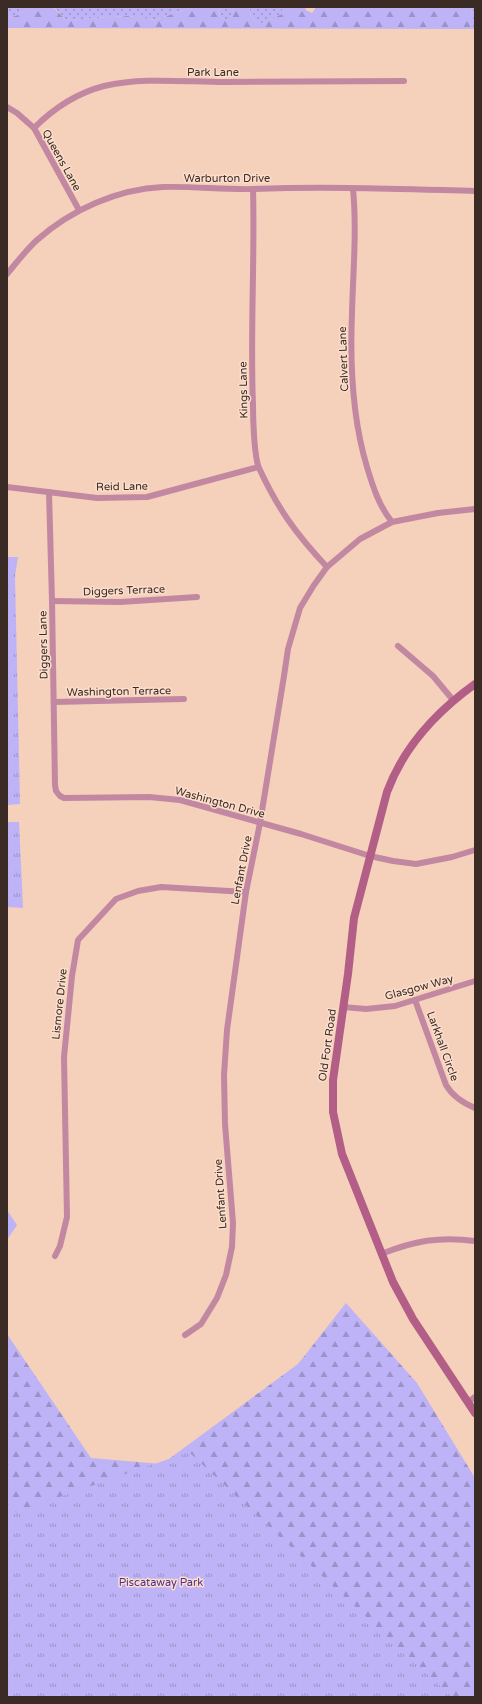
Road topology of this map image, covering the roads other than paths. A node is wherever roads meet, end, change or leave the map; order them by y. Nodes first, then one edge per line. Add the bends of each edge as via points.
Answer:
1 (404, 81) dead end
2 (7, 107) edge
3 (34, 128) junction
4 (253, 189) junction
5 (353, 189) junction
6 (475, 191) edge
7 (79, 210) junction
8 (7, 274) edge
9 (258, 466) junction
10 (7, 487) edge
11 (49, 492) junction
12 (475, 509) edge
13 (392, 522) junction
14 (327, 567) junction
15 (197, 597) dead end
16 (52, 601) junction
17 (398, 646) dead end
18 (475, 684) edge
19 (184, 699) dead end
20 (453, 700) junction
21 (54, 702) junction
22 (60, 796) joint
23 (260, 823) junction
24 (475, 850) edge
25 (370, 856) junction
26 (246, 892) junction
27 (475, 981) edge
28 (415, 1000) junction
29 (344, 1007) junction
30 (475, 1108) edge
31 (475, 1241) edge
32 (381, 1254) junction
33 (55, 1256) dead end
34 (185, 1335) dead end
35 (472, 1400) edge
36 (475, 1413) edge

1 - 3 street, Park Lane via 122,83 89,91 72,99 49,114
2 - 3 street, Queens Lane
3 - 7 street, Queens Lane
4 - 5 street, Warburton Drive
4 - 7 street, Warburton Drive via 150,188 110,198
4 - 9 street, Kings Lane via 252,390
5 - 6 street, Warburton Drive
5 - 13 street, Calvert Lane via 352,347 358,430 376,493 382,509
7 - 8 street, Warburton Drive via 36,240
9 - 11 street, Reid Lane via 147,497 103,498
9 - 14 street, Kings Lane via 278,507
10 - 11 street, Reid Lane
11 - 16 street, Diggers Lane
12 - 13 street, Lenfant Drive
13 - 14 street, Lenfant Drive via 360,539
14 - 23 street, Lenfant Drive via 300,608 288,649
15 - 16 street, Diggers Terrace via 120,602
16 - 21 street, Diggers Lane
17 - 20 street via 433,676
18 - 20 main road, Old Fort Road
19 - 21 street, Washington Terrace
20 - 25 main road, Old Fort Road via 410,746 394,774
21 - 22 street, Diggers Lane via 55,785
22 - 23 street, Washington Drive via 74,799 166,798
23 - 25 street, Washington Drive
23 - 26 street, Lenfant Drive
24 - 25 street, Washington Drive via 416,864
25 - 29 main road, Old Fort Road via 354,918
26 - 33 street, Lismore Drive via 161,886 138,891 116,899 78,940 64,1057 67,1217
26 - 34 street, Lenfant Drive via 227,1030 224,1075 233,1223 232,1247 226,1275 217,1298 201,1324
27 - 28 street, Glasgow Way
28 - 29 street, Glasgow Way via 395,1006 366,1009
28 - 30 street, Larkhall Circle via 446,1085 459,1100
29 - 32 main road, Old Fort Road via 333,1080 333,1112 342,1154
31 - 32 street via 432,1239
32 - 35 main road, Old Fort Road via 413,1319
35 - 36 main road, Old Fort Road

